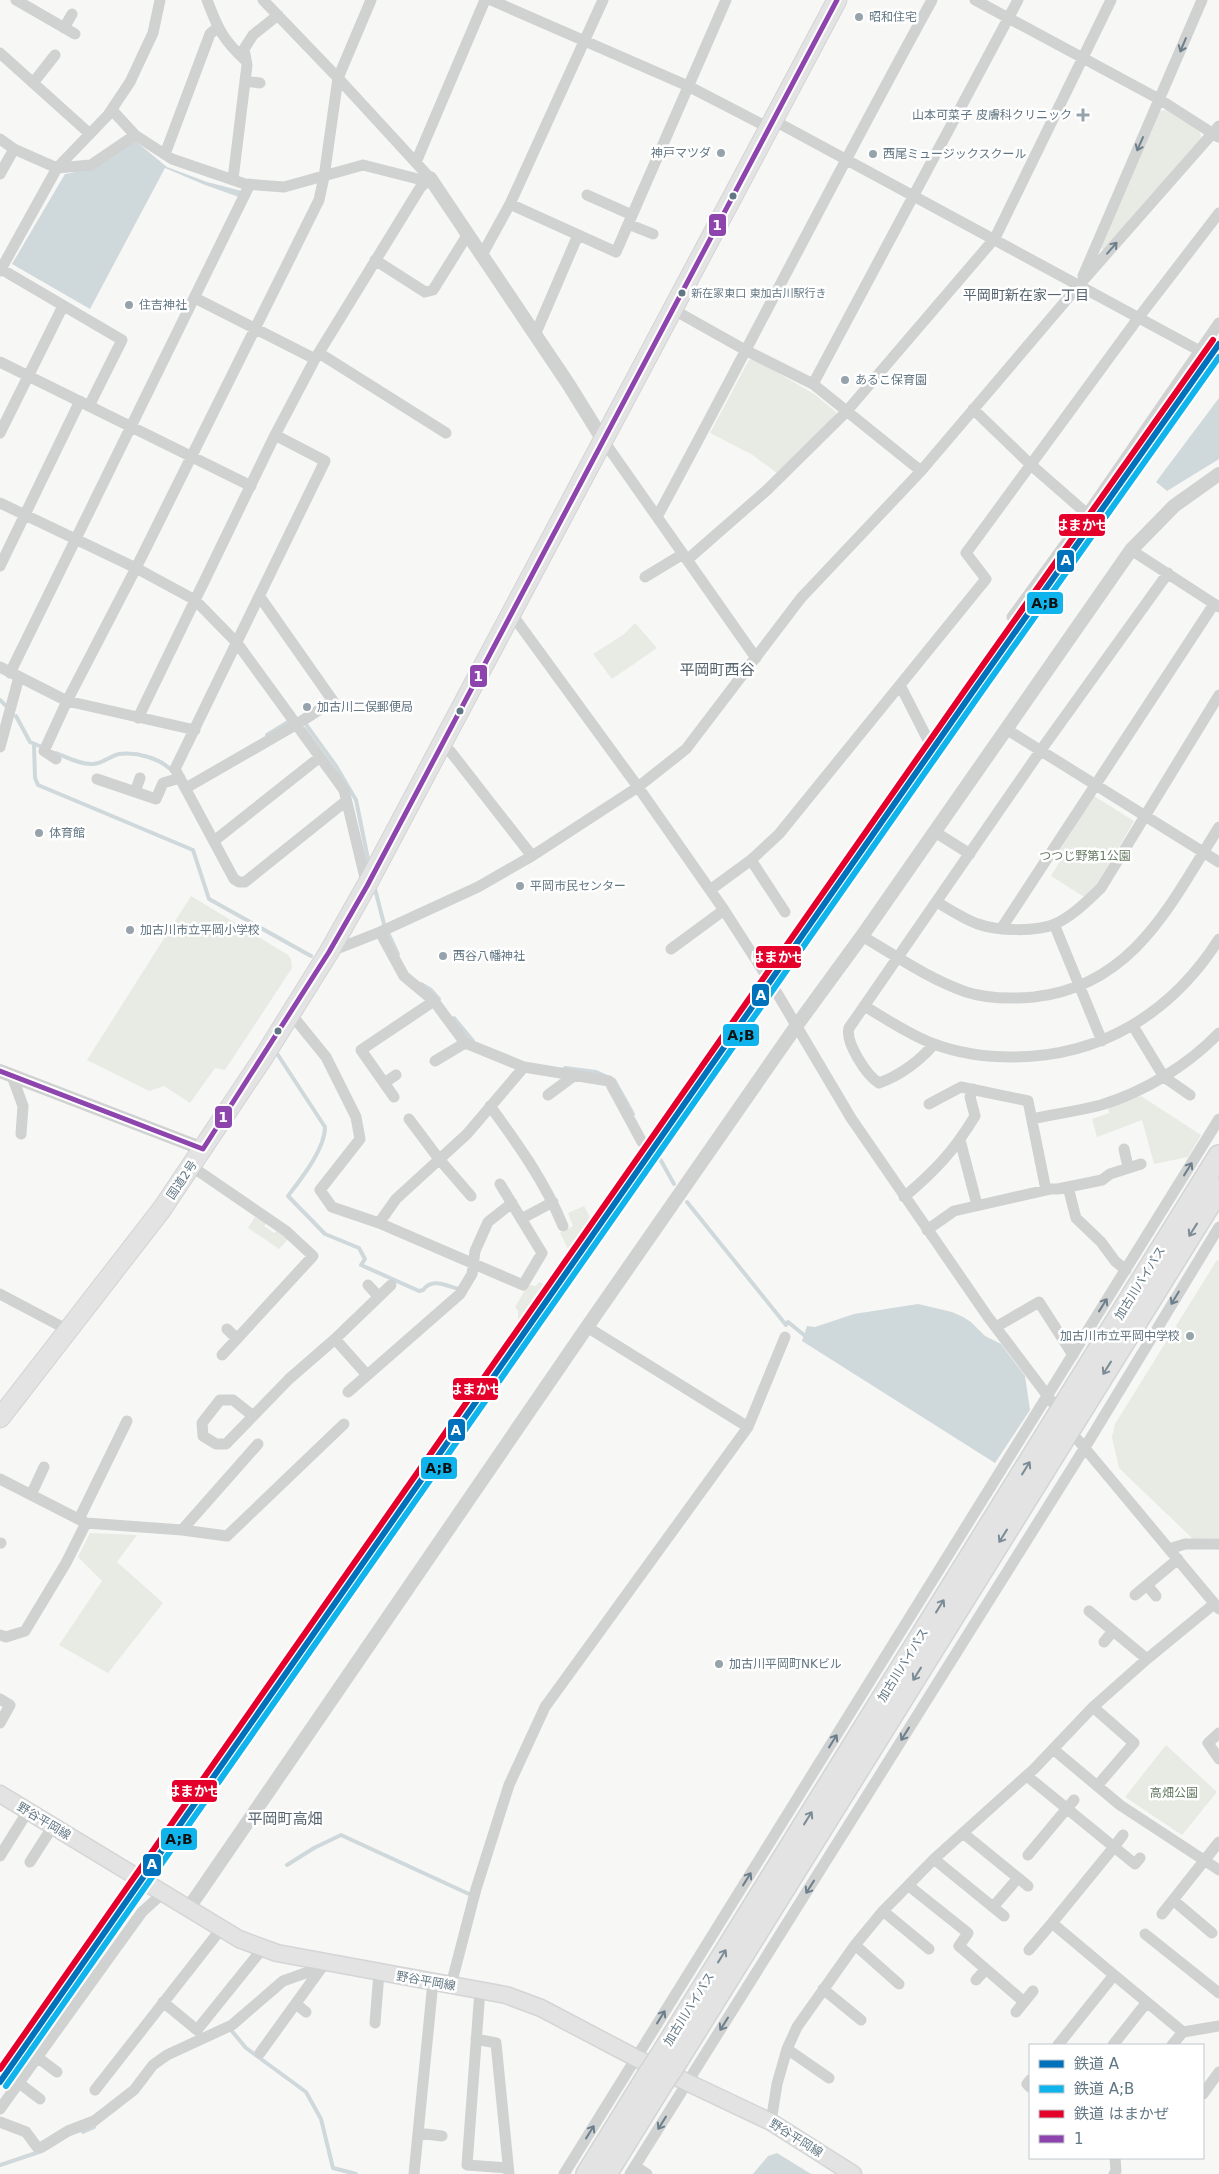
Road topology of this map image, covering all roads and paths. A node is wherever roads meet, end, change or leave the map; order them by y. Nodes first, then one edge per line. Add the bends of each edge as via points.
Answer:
1 (160, 0) edge
2 (207, 0) edge
3 (263, 0) edge
4 (371, 0) edge
5 (484, 0) edge
6 (491, 0) edge
7 (603, 0) edge
8 (726, 0) edge
9 (837, 0) edge
10 (932, 0) edge
11 (975, 0) edge
12 (1018, 0) edge
13 (1111, 0) edge
14 (1202, 0) edge
15 (20, 1) edge
16 (515, 4) edge
17 (72, 14) dead end
18 (278, 15) junction
19 (1009, 18) junction
20 (218, 27) junction
21 (64, 28) junction
22 (75, 34) dead end
23 (585, 42) junction
24 (0, 53) edge
25 (55, 56) dead end
26 (1083, 58) junction
27 (246, 61) junction
28 (338, 78) junction
29 (245, 81) junction
30 (34, 83) junction
31 (260, 83) dead end
32 (688, 86) junction
33 (1159, 99) junction
34 (112, 110) junction
35 (771, 124) junction
36 (1217, 133) edge
37 (90, 134) junction
38 (134, 135) junction
39 (0, 139) edge
40 (14, 149) junction
41 (165, 154) junction
42 (846, 158) junction
43 (416, 162) junction
44 (57, 168) junction
45 (0, 174) edge
46 (324, 177) junction
47 (430, 178) junction
48 (233, 180) junction
49 (250, 184) junction
50 (587, 195) dead end
51 (913, 195) junction
52 (510, 204) junction
53 (1219, 213) edge
54 (630, 219) junction
55 (468, 234) junction
56 (653, 234) dead end
57 (578, 235) junction
58 (995, 238) junction
59 (0, 245) edge
60 (10, 253) junction
61 (482, 255) junction
62 (375, 260) junction
63 (1, 270) edge
64 (1080, 284) junction
65 (195, 298) junction
66 (63, 306) junction
67 (674, 310) junction
68 (1139, 317) junction
69 (1219, 323) edge
70 (254, 329) junction
71 (535, 335) junction
72 (1200, 350) junction
73 (747, 351) junction
74 (317, 356) junction
75 (0, 362) edge
76 (29, 376) junction
77 (813, 384) junction
78 (84, 404) junction
79 (973, 409) junction
80 (846, 412) junction
81 (131, 428) junction
82 (0, 433) edge
83 (446, 433) dead end
84 (275, 435) junction
85 (603, 440) junction
86 (191, 456) junction
87 (1030, 464) junction
88 (921, 470) junction
89 (1219, 474) edge
90 (251, 486) junction
91 (0, 503) edge
92 (1088, 514) junction
93 (25, 515) junction
94 (657, 517) junction
95 (76, 539) junction
96 (1131, 550) junction
97 (685, 557) junction
98 (0, 566) edge
99 (136, 568) junction
100 (1168, 573) junction
101 (644, 577) dead end
102 (260, 597) junction
103 (195, 600) junction
104 (1217, 606) edge
105 (511, 613) junction
106 (1012, 617) dead end
107 (236, 643) junction
108 (756, 658) junction
109 (10, 672) edge
110 (900, 685) junction
111 (1219, 695) edge
112 (67, 701) junction
113 (138, 718) junction
114 (3, 722) edge
115 (297, 724) junction
116 (1006, 729) junction
117 (195, 730) junction
118 (928, 740) dead end
119 (0, 747) edge
120 (440, 747) junction
121 (1041, 750) junction
122 (320, 757) junction
123 (56, 758) dead end
124 (140, 778) dead end
125 (180, 778) junction
126 (97, 779) dead end
127 (1096, 785) junction
128 (638, 787) junction
129 (186, 788) junction
130 (135, 792) junction
131 (346, 801) junction
132 (1144, 815) junction
133 (1219, 828) edge
134 (935, 832) junction
135 (214, 841) junction
136 (1203, 852) junction
137 (970, 854) junction
138 (532, 856) junction
139 (751, 860) junction
140 (1219, 862) edge
141 (370, 879) junction
142 (710, 890) junction
143 (937, 902) junction
144 (724, 910) junction
145 (785, 912) dead end
146 (1054, 924) junction
147 (1001, 929) junction
148 (384, 930) junction
149 (862, 936) junction
150 (1219, 939) edge
151 (671, 949) dead end
152 (330, 952) junction
153 (898, 958) junction
154 (1079, 985) junction
155 (434, 1001) junction
156 (864, 1006) junction
157 (291, 1014) junction
158 (797, 1025) junction
159 (1133, 1026) junction
160 (1219, 1033) edge
161 (1102, 1041) junction
162 (465, 1043) junction
163 (934, 1044) junction
164 (435, 1061) dead end
165 (524, 1068) junction
166 (6, 1073) edge
167 (396, 1075) dead end
168 (575, 1075) junction
169 (1164, 1077) junction
170 (384, 1083) junction
171 (973, 1089) junction
172 (548, 1095) dead end
173 (1190, 1095) dead end
174 (394, 1097) dead end
175 (929, 1104) dead end
176 (490, 1106) junction
177 (409, 1119) dead end
178 (1032, 1119) junction
179 (1219, 1119) edge
180 (21, 1134) dead end
181 (960, 1140) junction
182 (642, 1142) dead end
183 (203, 1149) junction
184 (1124, 1149) dead end
185 (1219, 1156) edge
186 (439, 1160) junction
187 (1141, 1164) dead end
188 (191, 1166) junction
189 (1128, 1168) junction
190 (500, 1184) dead end
191 (1068, 1187) junction
192 (1219, 1189) edge
193 (1046, 1190) junction
194 (471, 1196) dead end
195 (904, 1197) junction
196 (553, 1202) junction
197 (512, 1203) junction
198 (977, 1204) junction
199 (521, 1219) junction
200 (379, 1223) junction
201 (563, 1226) dead end
202 (927, 1230) junction
203 (1218, 1230) edge
204 (473, 1264) junction
205 (1126, 1270) junction
206 (368, 1285) dead end
207 (391, 1285) dead end
208 (378, 1296) junction
209 (2, 1298) edge
210 (587, 1327) junction
211 (996, 1327) junction
212 (227, 1329) dead end
213 (68, 1330) junction
214 (785, 1337) dead end
215 (237, 1339) junction
216 (335, 1339) junction
217 (222, 1355) dead end
218 (1072, 1355) junction
219 (368, 1375) junction
220 (348, 1392) dead end
221 (1050, 1399) junction
222 (253, 1416) junction
223 (0, 1418) edge
224 (127, 1421) dead end
225 (344, 1424) dead end
226 (748, 1427) junction
227 (258, 1444) dead end
228 (1080, 1444) junction
229 (44, 1467) dead end
230 (0, 1479) edge
231 (31, 1495) junction
232 (83, 1521) junction
233 (182, 1530) junction
234 (1219, 1544) edge
235 (1169, 1548) junction
236 (1178, 1559) junction
237 (1147, 1585) junction
238 (1135, 1595) dead end
239 (1156, 1596) dead end
240 (1217, 1607) edge
241 (1089, 1611) dead end
242 (1113, 1631) junction
243 (0, 1635) edge
244 (1104, 1642) dead end
245 (1147, 1659) junction
246 (0, 1699) edge
247 (1093, 1707) junction
248 (3, 1726) edge
249 (1219, 1733) edge
250 (1053, 1749) junction
251 (1219, 1759) edge
252 (1027, 1776) junction
253 (1097, 1786) junction
254 (0, 1794) edge
255 (1070, 1804) junction
256 (28, 1811) junction
257 (53, 1826) junction
258 (963, 1833) junction
259 (1123, 1835) dead end
260 (1219, 1842) edge
261 (1114, 1847) junction
262 (1028, 1855) dead end
263 (0, 1856) edge
264 (1140, 1858) dead end
265 (934, 1859) junction
266 (1205, 1861) junction
267 (30, 1862) dead end
268 (1219, 1870) edge
269 (1018, 1878) junction
270 (909, 1886) junction
271 (1028, 1886) dead end
272 (163, 1893) junction
273 (1173, 1900) junction
274 (188, 1908) junction
275 (993, 1908) junction
276 (883, 1911) junction
277 (1162, 1914) dead end
278 (1004, 1916) dead end
279 (1052, 1923) junction
280 (221, 1929) junction
281 (1212, 1933) dead end
282 (1145, 1934) dead end
283 (855, 1945) junction
284 (262, 1948) junction
285 (929, 1949) dead end
286 (1029, 1950) dead end
287 (326, 1963) junction
288 (986, 1969) junction
289 (379, 1972) junction
290 (1114, 1975) junction
291 (976, 1980) dead end
292 (433, 1982) junction
293 (899, 1984) dead end
294 (451, 1985) junction
295 (823, 1989) junction
296 (480, 1990) junction
297 (1033, 1991) dead end
298 (1219, 1993) edge
299 (163, 2002) junction
300 (1024, 2002) junction
301 (1147, 2002) junction
302 (296, 2004) junction
303 (306, 2012) dead end
304 (1016, 2012) dead end
305 (861, 2020) dead end
306 (375, 2023) dead end
307 (1219, 2026) edge
308 (1183, 2032) junction
309 (476, 2039) junction
310 (1059, 2044) edge
311 (1114, 2044) edge
312 (1173, 2044) edge
313 (267, 2049) dead end
314 (787, 2049) junction
315 (37, 2057) junction
316 (636, 2058) junction
317 (667, 2061) junction
318 (100, 2064) dead end
319 (110, 2071) junction
320 (57, 2072) dead end
321 (1219, 2072) edge
322 (828, 2078) dead end
323 (655, 2080) junction
324 (688, 2082) junction
325 (18, 2083) junction
326 (95, 2090) dead end
327 (1204, 2093) edge
328 (40, 2099) dead end
329 (0, 2109) edge
330 (0, 2122) edge
331 (771, 2122) junction
332 (418, 2133) junction
333 (442, 2136) dead end
334 (1115, 2159) edge
335 (633, 2170) edge
336 (509, 2171) edge
337 (414, 2174) edge
338 (564, 2174) edge
339 (587, 2174) edge
340 (606, 2174) edge
341 (647, 2174) edge
342 (853, 2174) edge
343 (1114, 2174) edge

1 - 34 street via 153,33 130,82
2 - 20 street
3 - 18 street
4 - 28 street
5 - 43 street
6 - 16 street
7 - 23 street
8 - 32 street
9 - 35 highway, 国道2号
10 - 42 street
11 - 19 street
12 - 19 street
13 - 26 street
14 -> 33 street
15 - 21 street
16 - 23 street
17 - 21 street
18 - 27 street via 253,35 244,49
18 - 28 street
19 - 26 street
19 - 51 street
20 - 27 street via 231,48
20 - 41 street via 210,34
21 - 22 street
23 - 32 street
23 - 52 street
24 - 30 street
25 - 30 street
26 - 33 street
26 - 58 street
27 - 29 street
28 - 43 street
28 - 46 street
29 - 31 street
29 - 48 street
30 - 37 street
32 - 35 street
32 - 54 street
33 - 36 street
33 -> 64 street
34 - 37 street
34 - 38 street
35 - 42 street
35 - 67 highway, 国道2号
64 -> 36 street
37 - 44 street
38 - 41 street
38 - 44 street via 91,165
39 - 40 street
40 - 44 street
40 - 45 street
41 - 48 street
42 - 51 street
42 - 73 street
43 - 47 street
44 - 60 street
46 - 47 street via 363,165 418,179
46 - 49 street via 284,186
46 - 70 street via 319,200
47 - 55 street
47 - 62 street via 420,188
48 - 49 street
49 - 65 street
50 - 54 street
51 - 58 street
51 - 77 street
52 - 57 street
52 - 61 street
53 - 68 street
54 - 56 street
54 - 57 street via 616,252
55 - 61 street
55 - 62 street via 433,290 425,292
57 - 71 street
58 - 64 street
58 - 80 street
59 - 60 street
60 - 63 street
61 - 71 street
62 - 74 street
63 - 66 street
64 - 68 street
64 - 79 street
65 - 70 street
65 - 81 street
66 - 76 street
66 - 78 street via 122,340
67 - 73 street
67 - 85 highway, 国道2号
68 - 72 street
68 - 87 street
69 - 72 street
70 - 74 street
70 - 86 street
71 - 85 street
72 - 92 street
73 - 77 street
73 - 94 street
74 - 83 street
74 - 84 street
75 - 76 street
76 - 78 street
76 - 82 street
77 - 80 street
78 - 81 street
78 - 93 street
79 - 87 street
79 - 88 street
80 - 88 street
80 - 97 street via 767,490
81 - 86 street
81 - 95 street
84 - 90 street
84 - 102 street via 325,461
85 - 94 street
85 - 105 highway, 国道2号
86 - 90 street
86 - 99 street
87 - 92 street
87 - 110 street via 966,553 986,579
88 - 108 street via 801,598
89 - 96 street via 1174,506
90 - 103 street
91 - 93 street
92 - 106 street
93 - 95 street
93 - 98 street
94 - 97 street
95 - 99 street
95 - 109 street
96 - 100 street
96 - 116 street
97 - 101 street
97 - 108 street
99 - 103 street
99 - 112 street
100 - 104 street
100 - 121 street
102 - 107 street
102 - 115 street via 333,700
103 - 107 street
103 - 113 street
104 - 127 street
105 - 120 highway, 国道2号
105 - 128 street
107 - 115 street
107 - 117 street
108 - 128 street via 686,749
109 - 112 street
109 - 114 street
110 - 118 street
110 - 139 street via 779,834
111 - 132 street
112 - 113 street
112 - 123 street via 44,751
113 - 117 street
114 - 119 street
115 - 122 street
115 - 129 street
116 - 121 street
116 - 134 street
117 - 125 street via 175,769
120 - 138 street via 450,751
120 - 141 highway, 国道2号
121 - 127 street
121 - 137 street
122 - 131 street via 344,790
122 - 135 street
124 - 130 street
125 - 129 street
125 - 130 street via 163,783 156,799
126 - 130 street
127 - 132 street
127 - 147 street
128 - 138 street
128 - 142 street
129 - 135 street
131 - 135 street via 245,882 234,879
131 - 141 street
132 - 136 street
132 - 146 street via 1101,888 1079,909
133 - 136 street
134 - 137 street
134 - 149 street
136 - 140 street
136 - 154 street via 1146,939 1105,973
137 - 143 street
138 - 148 street via 478,887
139 - 142 street
139 - 145 street
141 - 152 highway, 国道2号
142 - 144 street
143 - 147 street via 978,924
143 - 153 street
144 - 151 street
144 - 158 street
146 - 147 street via 1029,929
146 - 154 street
148 - 152 street
148 - 155 street via 404,976
149 - 153 street
149 - 158 street
150 - 159 street via 1197,972 1176,993
152 - 157 highway, 国道2号
153 - 154 street via 931,977 992,998 1048,995
153 - 156 street
154 - 161 street
155 - 162 street
155 - 170 street via 361,1050
156 - 163 street
156 - 163 street via 849,1028 849,1042 872,1079 879,1083 924,1057
157 - 183 highway, 国道2号
157 - 200 street via 326,1057 356,1117 360,1140 320,1190 332,1207
158 - 195 street via 851,1118
158 - 210 street
159 - 161 street
159 - 169 street
160 - 169 street
161 - 163 street via 1075,1051 1024,1057 968,1053
162 - 164 street
162 - 165 street
165 - 168 street
165 - 176 street
166 - 180 street via 23,1106
166 - 183 street
167 - 170 street
168 - 172 street
168 - 182 street via 609,1081
169 - 173 street
169 - 178 street via 1101,1105
170 - 174 street
171 - 175 street via 961,1087
171 - 178 street via 1028,1102
171 - 181 street via 970,1098 975,1116
176 - 186 street via 467,1134
176 - 196 street via 526,1156
177 - 186 street
178 - 193 street
205 -> 179 street
181 - 195 street via 930,1176
181 - 198 street
183 - 188 highway, 国道2号
184 - 189 street
317 -> 185 highway, 加古川バイパス
186 - 194 street
186 - 200 street via 396,1199
187 - 189 street
188 - 213 highway, 国道2号 via 162,1209
188 - 215 street via 286,1231 314,1256
189 - 191 street via 1102,1180
190 - 197 street
191 - 193 street
191 - 205 street via 1076,1218
192 -> 317 highway, 加古川バイパス
193 - 198 street
195 - 202 street
196 - 199 street
196 - 201 street
197 - 199 street
197 - 204 street via 488,1222
198 - 202 street via 954,1211
199 - 204 street via 542,1253 523,1284
200 - 204 street
202 - 211 street
203 -> 228 street
204 - 219 street via 472,1274 460,1294
218 -> 205 street
206 - 208 street
207 - 208 street
208 - 216 street
209 - 213 street
210 - 226 street
210 - 274 street
211 - 218 street via 1038,1302
211 - 221 street
212 - 215 street
213 - 223 highway, 国道2号
214 - 226 street
215 - 217 street
216 - 219 street
216 - 222 street
218 - 221 street
219 - 220 street
316 -> 221 street
222 - 222 street via 226,1444 216,1444 203,1436 202,1423 220,1400 233,1400
224 - 232 street
225 - 233 street via 227,1536
226 - 294 street via 545,1707 509,1785 476,1888
227 - 233 street via 248,1462
228 - 235 street
228 -> 324 street
229 - 231 street
230 - 231 street
231 - 232 street
232 - 233 street
232 - 243 street via 66,1563 25,1631 6,1637
234 - 235 street via 1185,1544
235 - 236 street
236 - 237 street
236 - 240 street
237 - 238 street
237 - 239 street
240 - 245 street
241 - 242 street
242 - 244 street
242 - 245 street
245 - 247 street
246 - 248 street via 10,1704
247 - 250 street
247 - 253 street via 1134,1743
249 - 251 street via 1208,1744
250 - 252 street
250 - 253 street
252 - 255 street
252 - 258 street
253 - 266 street
254 - 256 main road, 野谷平岡線
255 - 261 street
255 - 262 street
256 - 257 main road, 野谷平岡線
256 - 263 street
257 - 267 street
257 - 272 main road, 野谷平岡線
258 - 265 street
258 - 269 street
259 - 261 street
260 - 266 street
261 - 264 street via 1135,1864
261 - 279 street
265 - 270 street
265 - 275 street
266 - 268 street
266 - 273 street
269 - 271 street
269 - 275 street
270 - 276 street
270 - 288 street via 968,1934 959,1946
272 - 274 main road, 野谷平岡線
272 - 315 street via 142,1912
273 - 277 street
273 - 281 street
274 - 280 main road, 野谷平岡線
275 - 278 street
276 - 283 street
276 - 285 street
279 - 286 street
279 - 290 street
280 - 284 main road, 野谷平岡線
280 - 299 street
282 - 298 street via 1162,1954
283 - 293 street
283 - 295 street
284 - 287 main road, 野谷平岡線
284 - 299 street via 197,2030
287 - 289 main road, 野谷平岡線
287 - 302 street
287 - 330 street via 283,1980 232,2025 167,2055 153,2066 134,2090 101,2117 72,2124 42,2147 36,2147 26,2132
288 - 291 street
288 - 300 street
289 - 292 main road, 野谷平岡線
289 - 306 street
290 - 301 street
290 - 310 street
292 - 294 main road, 野谷平岡線
292 - 332 street
294 - 296 main road, 野谷平岡線
295 - 305 street
295 - 314 street via 797,2027
296 - 309 street
296 - 316 main road, 野谷平岡線 via 506,1995 541,2008
297 - 300 street
299 - 319 street
300 - 304 street
301 - 308 street
301 - 311 street
302 - 303 street
302 - 313 street
307 - 308 street
308 - 312 street
309 - 336 street via 496,2043
309 - 336 street via 467,2165
314 - 322 street
314 - 331 street
315 - 320 street
315 - 325 street
316 - 324 main road, 野谷平岡線
338 -> 316 street
317 - 323 highway, 加古川バイパス, bridge
318 - 319 street
319 - 326 street
321 - 327 street
323 - 339 highway, 加古川バイパス
323 - 340 highway, 加古川バイパス
324 - 331 main road, 野谷平岡線
324 -> 335 street
325 - 328 street
325 - 329 street
331 - 342 main road, 野谷平岡線
332 - 333 street
332 - 337 street
334 - 343 street
335 - 341 street

